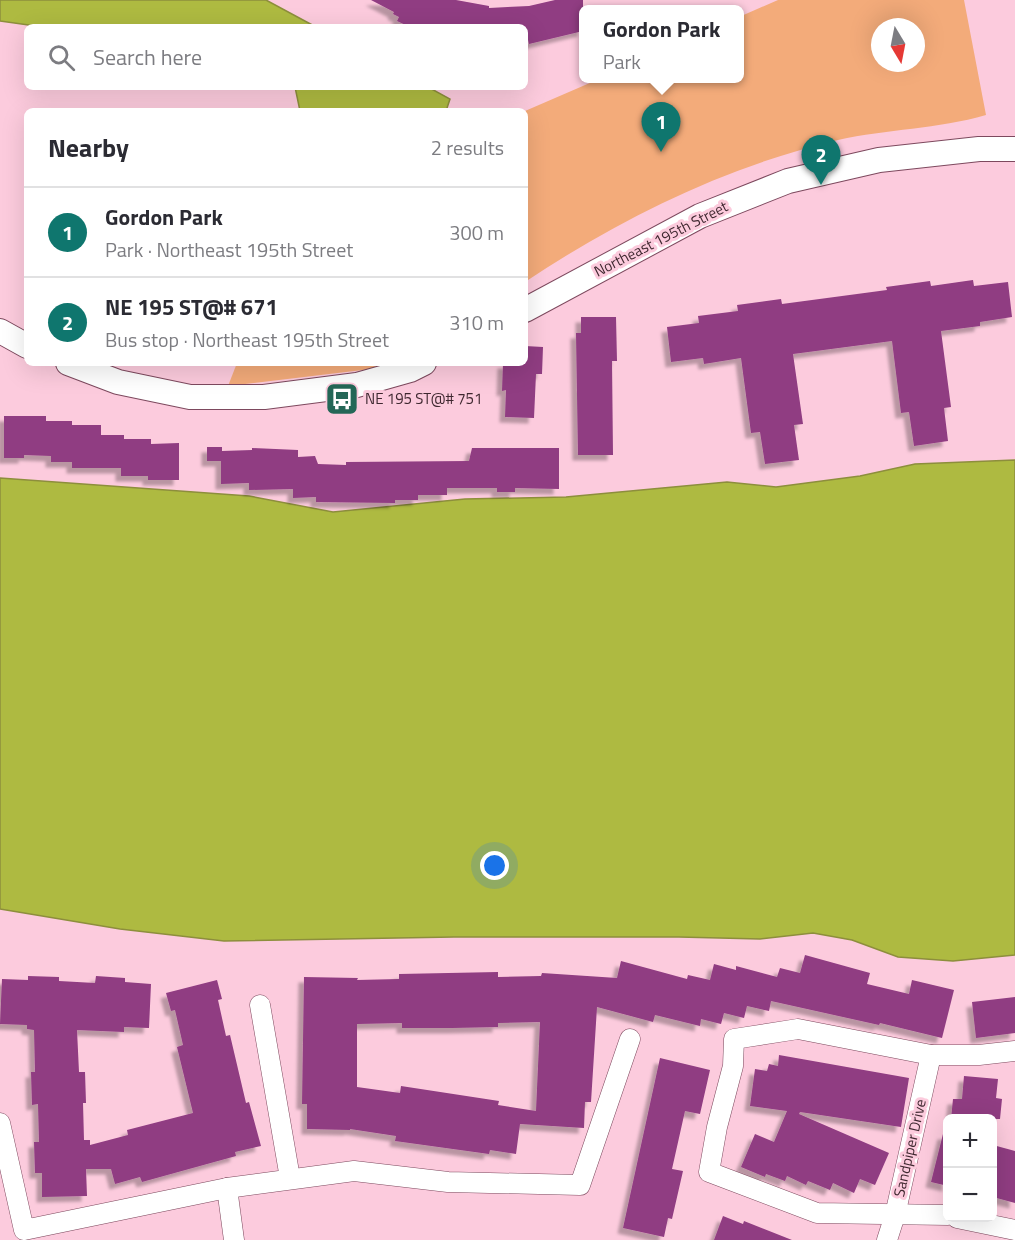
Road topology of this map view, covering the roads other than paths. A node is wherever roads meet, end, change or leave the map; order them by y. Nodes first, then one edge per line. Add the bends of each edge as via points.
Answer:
1 (1015, 149) edge
2 (528, 308) edge
3 (0, 332) edge
4 (24, 344) edge
5 (76, 366) edge
6 (418, 366) edge
7 (260, 1005) dead end
8 (630, 1039) dead end
9 (1015, 1051) edge
10 (931, 1055) junction
11 (0, 1123) edge
12 (290, 1178) junction
13 (227, 1188) junction
14 (895, 1215) junction
15 (943, 1215) edge
16 (976, 1222) edge
17 (1015, 1230) edge
18 (234, 1240) edge
19 (887, 1240) edge

1 - 2 street, Northeast 195th Street via 879,160 788,181 700,216
3 - 4 street
5 - 6 street via 118,382 190,397 264,397 357,385
7 - 12 street
8 - 12 street via 580,1185 448,1182 354,1171
9 - 10 street
10 - 14 street, Sandpiper Drive
10 - 14 street via 798,1029 734,1039 733,1066 709,1172 817,1213
11 - 13 street via 24,1230
12 - 13 street
13 - 18 street
14 - 15 street
14 - 19 street, Sandpiper Drive
16 - 17 street

